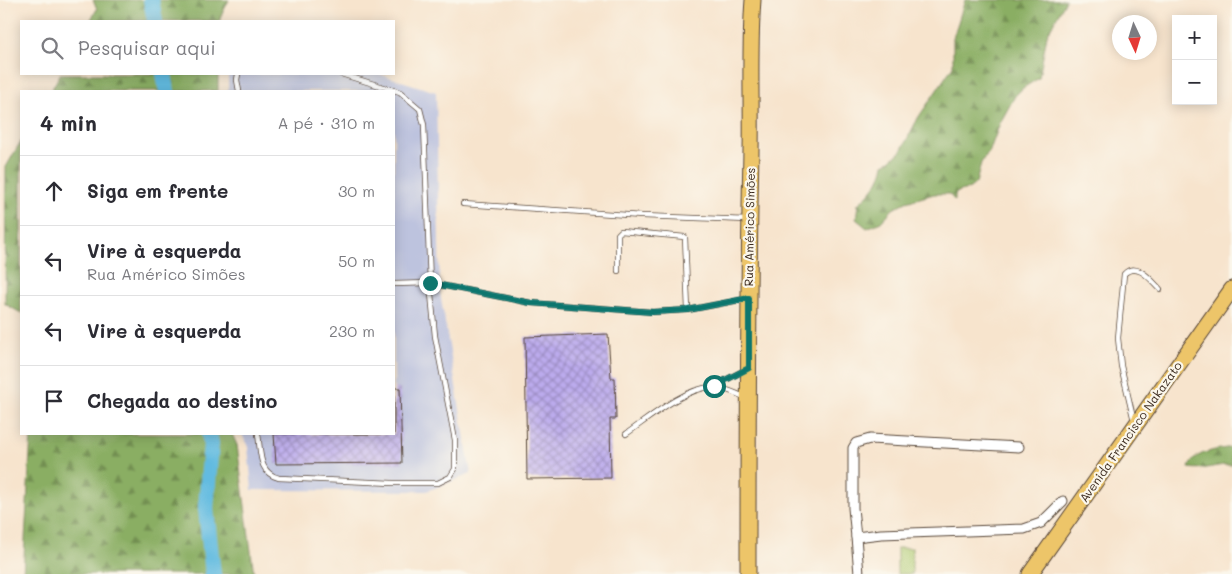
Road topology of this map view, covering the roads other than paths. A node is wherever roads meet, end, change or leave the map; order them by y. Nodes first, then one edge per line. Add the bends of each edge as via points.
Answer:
1 (752, 0) edge
2 (238, 75) edge
3 (344, 75) edge
4 (239, 90) edge
5 (393, 90) edge
6 (395, 90) edge
7 (464, 204) dead end
8 (749, 220) junction
9 (618, 271) dead end
10 (430, 283) junction
11 (395, 284) edge
12 (1160, 289) dead end
13 (1232, 289) edge
14 (749, 298) junction
15 (688, 310) junction
16 (749, 368) junction
17 (714, 386) junction
18 (749, 399) junction
19 (1135, 425) junction
20 (626, 434) dead end
21 (258, 435) edge
22 (1019, 447) dead end
23 (1063, 501) dead end
24 (856, 537) junction
25 (748, 574) edge
26 (858, 574) edge
27 (1030, 574) edge

1 - 8 main road, Rua Américo Simões
2 - 4 lane
3 - 5 lane
6 - 10 lane via 420,109 424,125
7 - 8 lane
8 - 14 main road, Rua Américo Simões
9 - 15 lane via 618,234 621,230 685,237
10 - 11 lane
10 - 15 lane via 531,303 652,312
10 - 21 lane via 435,336 455,440 455,469 450,477 438,483 279,478 271,476 262,465
12 - 19 lane via 1135,269 1124,274 1118,338
13 - 19 main road, Avenida Francisco Nakazato
14 - 15 lane
14 - 16 main road, Rua Américo Simões
16 - 17 lane
16 - 18 main road, Rua Américo Simões
17 - 18 lane
17 - 20 lane via 671,402
18 - 25 main road, Rua Américo Simões
19 - 27 main road, Avenida Francisco Nakazato
22 - 24 street via 870,439 856,443 853,448
23 - 24 street via 1041,523 1024,529
24 - 26 street

